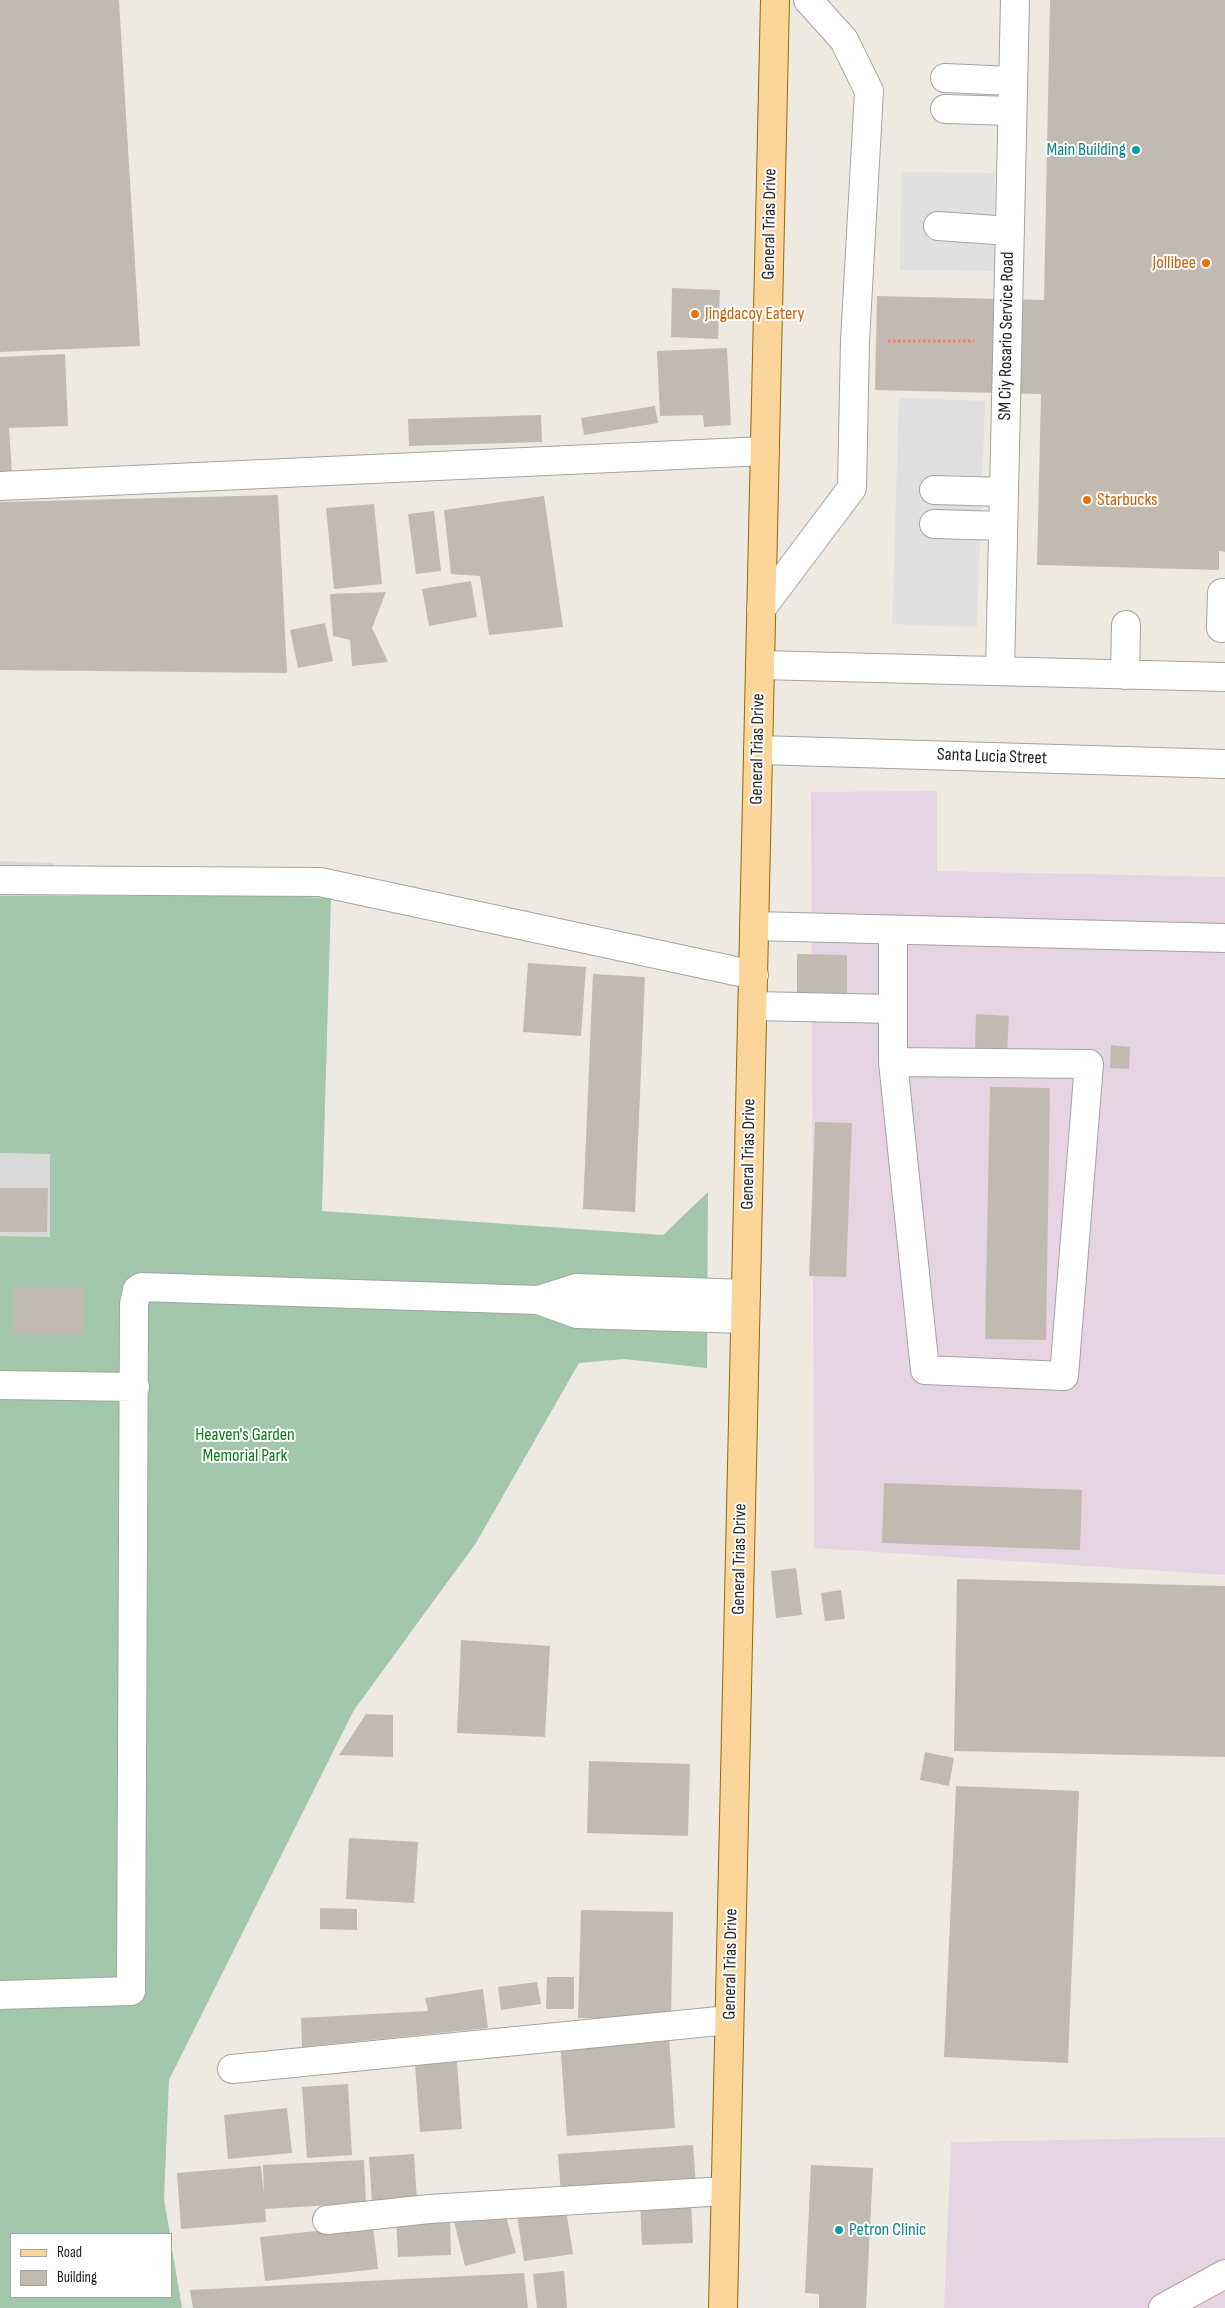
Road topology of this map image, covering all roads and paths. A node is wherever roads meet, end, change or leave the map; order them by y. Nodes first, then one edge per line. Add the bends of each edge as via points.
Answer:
1 (775, 0) edge
2 (808, 0) edge
3 (1015, 0) edge
4 (945, 78) dead end
5 (1013, 81) junction
6 (945, 109) dead end
7 (1012, 111) junction
8 (938, 226) dead end
9 (1010, 231) junction
10 (855, 341) junction
11 (1007, 341) junction
12 (765, 451) junction
13 (0, 486) edge
14 (934, 490) dead end
15 (1004, 492) junction
16 (934, 524) dead end
17 (1004, 526) junction
18 (1222, 593) dead end
19 (761, 609) junction
20 (1126, 625) dead end
21 (1220, 628) dead end
22 (760, 665) junction
23 (1000, 671) junction
24 (1124, 675) junction
25 (1225, 677) edge
26 (758, 750) junction
27 (1225, 764) edge
28 (0, 880) edge
29 (754, 926) junction
30 (893, 931) junction
31 (1225, 938) edge
32 (754, 975) junction
33 (752, 1006) junction
34 (893, 1010) junction
35 (893, 1062) junction
36 (745, 1307) junction
37 (0, 1385) edge
38 (135, 1387) junction
39 (0, 1994) edge
40 (730, 2020) junction
41 (232, 2069) dead end
42 (725, 2191) junction
43 (327, 2220) dead end
44 (1225, 2274) edge
45 (723, 2308) edge
46 (1163, 2308) edge

1 - 12 main road, General Trias Drive
2 - 10 street via 844,40 869,91
3 - 5 street, SM Ciy Rosario Service Road
4 - 5 street
5 - 7 street, SM Ciy Rosario Service Road
6 - 7 street
7 - 9 street, SM Ciy Rosario Service Road
8 - 9 street
9 - 11 street, SM Ciy Rosario Service Road
10 - 11 path
10 - 19 street via 852,488
11 - 15 street, SM Ciy Rosario Service Road
12 - 13 street
12 - 19 main road, General Trias Drive
14 - 15 street
15 - 17 street, SM Ciy Rosario Service Road
16 - 17 street
17 - 23 street, SM Ciy Rosario Service Road
18 - 21 street
19 - 22 main road, General Trias Drive
20 - 24 street
22 - 23 street
22 - 26 main road, General Trias Drive
23 - 24 street
24 - 25 street
26 - 27 street, Santa Lucia Street
26 - 29 main road, General Trias Drive
28 - 32 street via 320,882
29 - 30 street
29 - 32 main road, General Trias Drive
30 - 31 street
30 - 34 street
32 - 33 main road, General Trias Drive
33 - 34 street
33 - 36 main road, General Trias Drive
34 - 35 street
35 - 35 street via 925,1370 1064,1376 1089,1064
36 - 38 street via 577,1314 538,1300 141,1287 135,1294
36 - 40 main road, General Trias Drive
37 - 38 street
38 - 39 street via 131,1991
40 - 41 street
40 - 42 main road, General Trias Drive
42 - 43 street via 429,2209
42 - 45 main road, General Trias Drive
44 - 46 street

